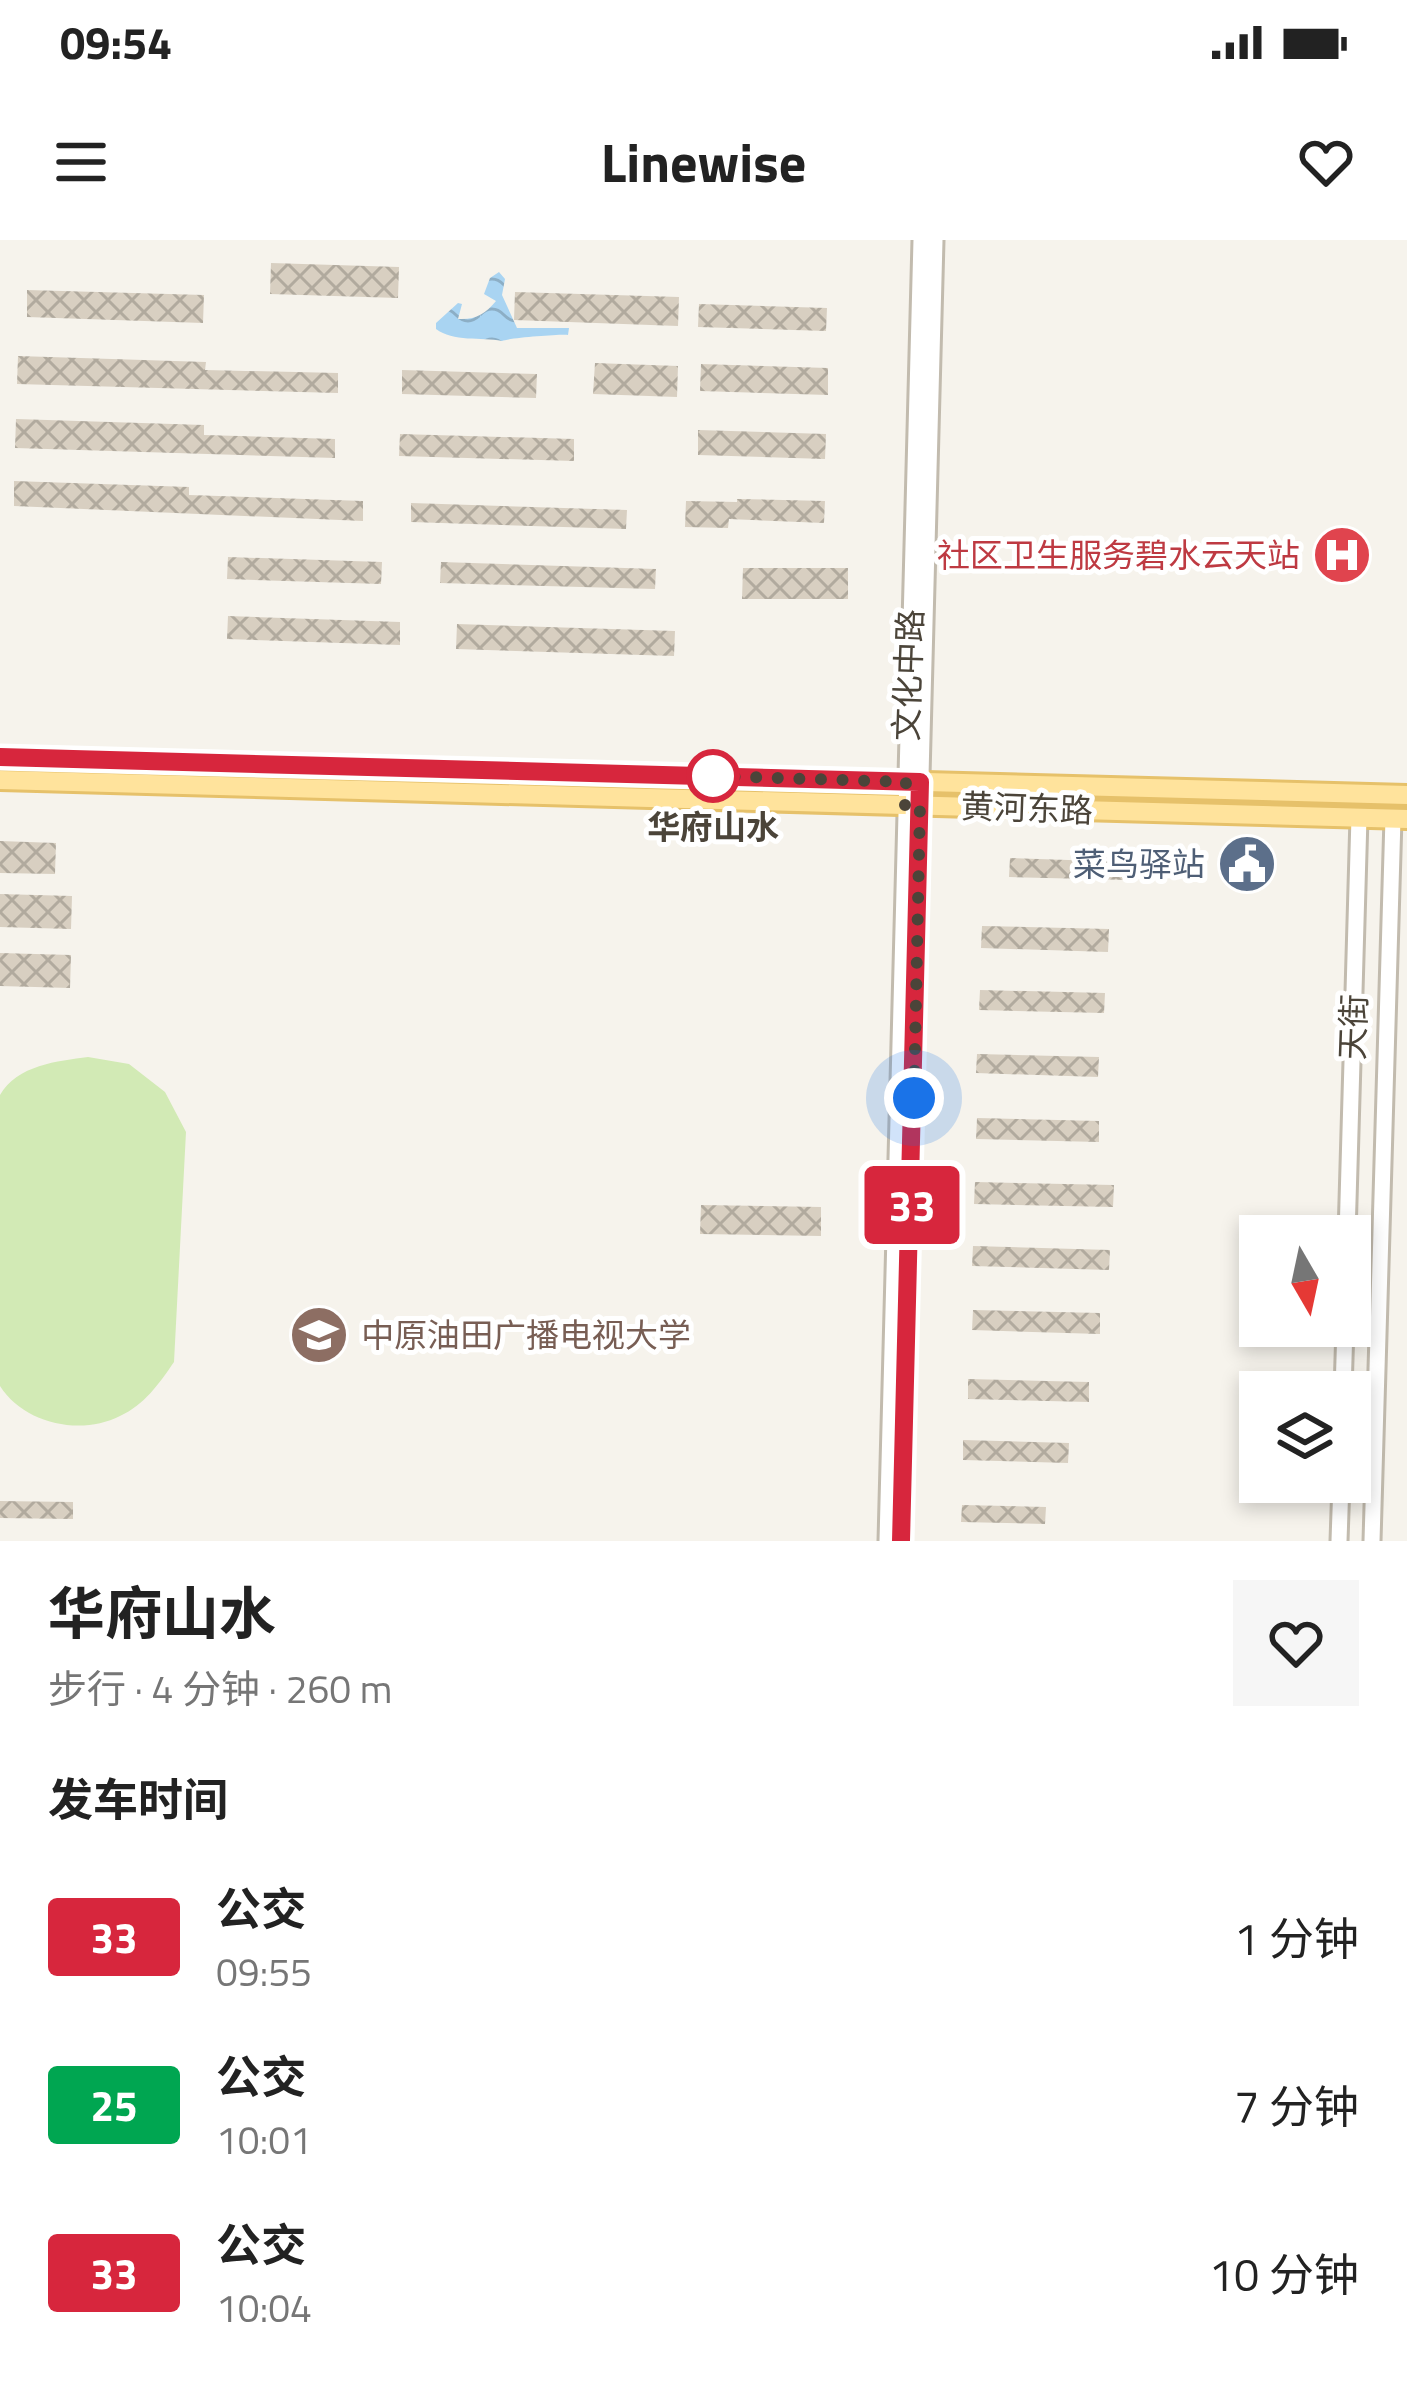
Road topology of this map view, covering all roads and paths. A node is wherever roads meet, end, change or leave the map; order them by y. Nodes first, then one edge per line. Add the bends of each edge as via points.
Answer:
1 (921, 240) edge
2 (935, 240) edge
3 (0, 758) edge
4 (0, 780) edge
5 (913, 782) junction
6 (1407, 795) edge
7 (912, 805) junction
8 (1359, 817) junction
9 (1400, 818) edge
10 (1348, 1209) junction
11 (1382, 1209) junction
12 (1348, 1215) edge
13 (1340, 1503) edge
14 (887, 1541) edge
15 (902, 1541) edge
16 (1339, 1541) edge
17 (1372, 1541) edge

1 - 5 street, 文化中路
2 - 5 street, 文化中路
3 - 5 main road, 黄河东路
4 - 7 main road, 黄河东路
5 - 6 main road, 黄河东路
5 - 7 street, 文化中路
7 - 8 main road, 黄河东路
7 - 14 street, 文化中路
7 - 15 street, 文化中路
8 - 9 main road, 黄河东路
8 - 10 street, 天街
9 - 11 street, 天街
10 - 11 street
10 - 12 street, 天街
11 - 17 street, 天街
13 - 16 street

